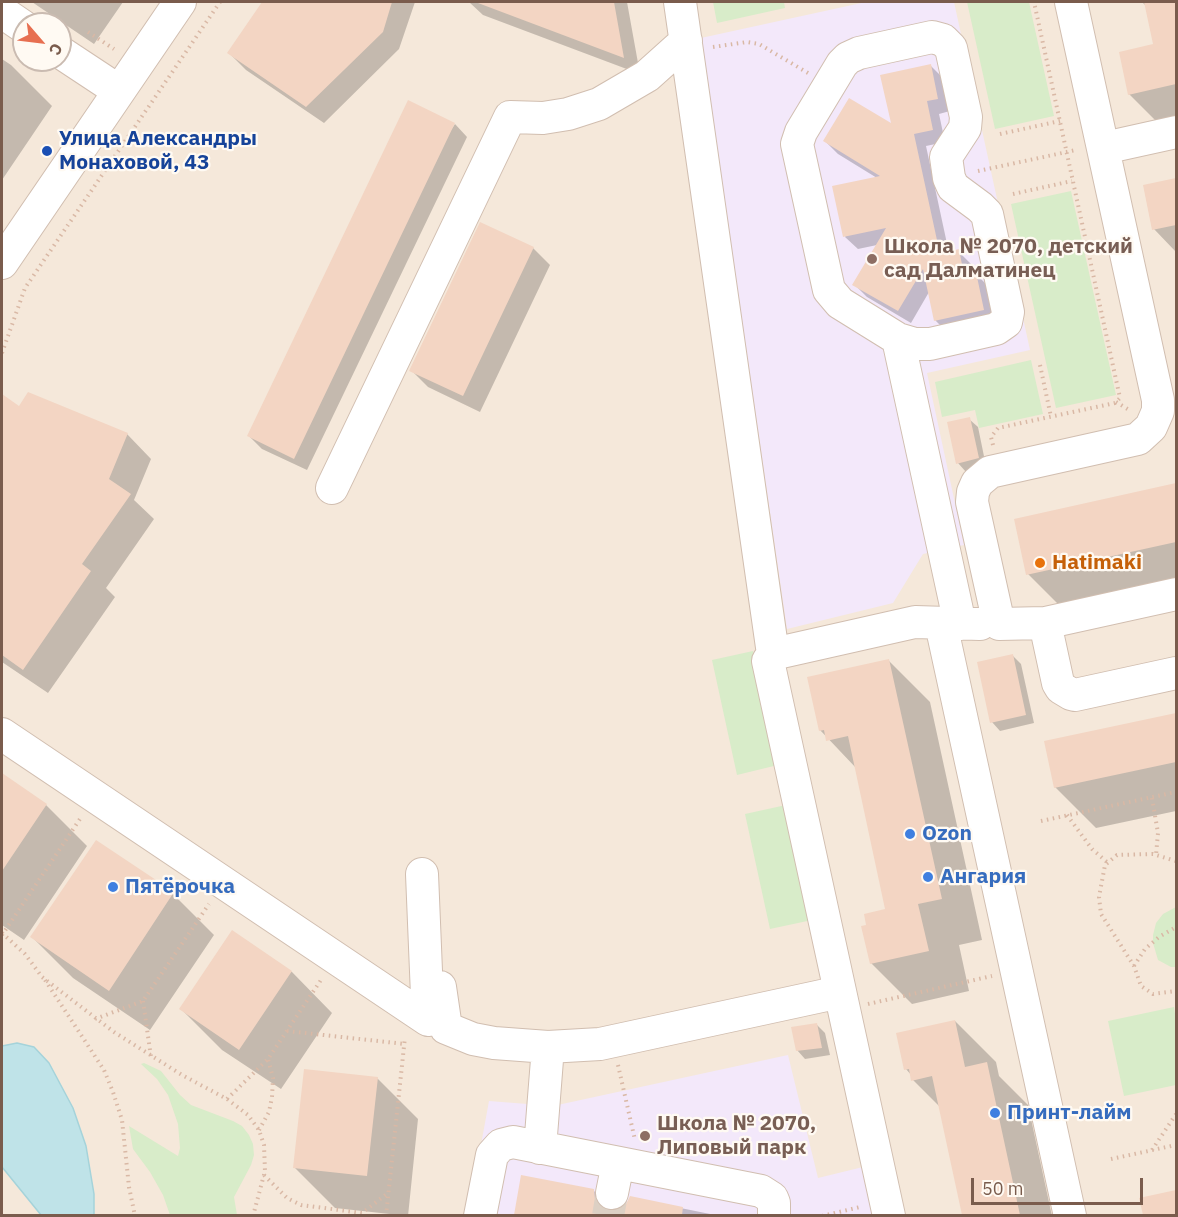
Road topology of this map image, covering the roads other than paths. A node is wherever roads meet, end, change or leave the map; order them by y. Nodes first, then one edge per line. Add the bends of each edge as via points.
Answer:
1 (180, 2) edge
2 (680, 2) edge
3 (1071, 2) edge
4 (694, 45) junction
5 (72, 60) edge
6 (119, 91) junction
7 (1176, 132) edge
8 (1103, 146) junction
9 (2, 263) edge
10 (898, 339) junction
11 (332, 488) dead end
12 (1176, 594) edge
13 (1045, 623) junction
14 (951, 624) junction
15 (999, 624) junction
16 (773, 654) junction
17 (1176, 673) edge
18 (2, 734) edge
19 (842, 1000) junction
20 (548, 1047) junction
21 (540, 1148) junction
22 (880, 1210) edge
23 (480, 1215) edge
24 (774, 1215) edge
25 (1070, 1215) edge

1 - 6 street
2 - 4 street
3 - 8 street
4 - 11 street via 598,104 543,118 510,117
4 - 16 street via 688,69
5 - 6 street
6 - 9 street
7 - 8 street
8 - 15 street via 1158,400 1156,417 1148,432 1138,439 990,472 977,483 972,502
10 - 10 street via 832,295 797,144 842,64 853,55 932,37 944,39 951,48 966,121 946,157 949,178 953,187 987,214 1008,318 996,329 930,344
10 - 14 street
12 - 13 street
13 - 15 street
13 - 17 street via 1058,683 1071,694
14 - 15 street
14 - 16 street via 915,622
14 - 25 street via 1016,971
16 - 19 street via 769,666
18 - 20 street via 428,1020 422,874 446,1028 494,1043
19 - 20 street via 600,1044
19 - 22 street
20 - 21 street
21 - 23 street via 513,1142 496,1149
21 - 24 street via 624,1174 761,1191 774,1203

